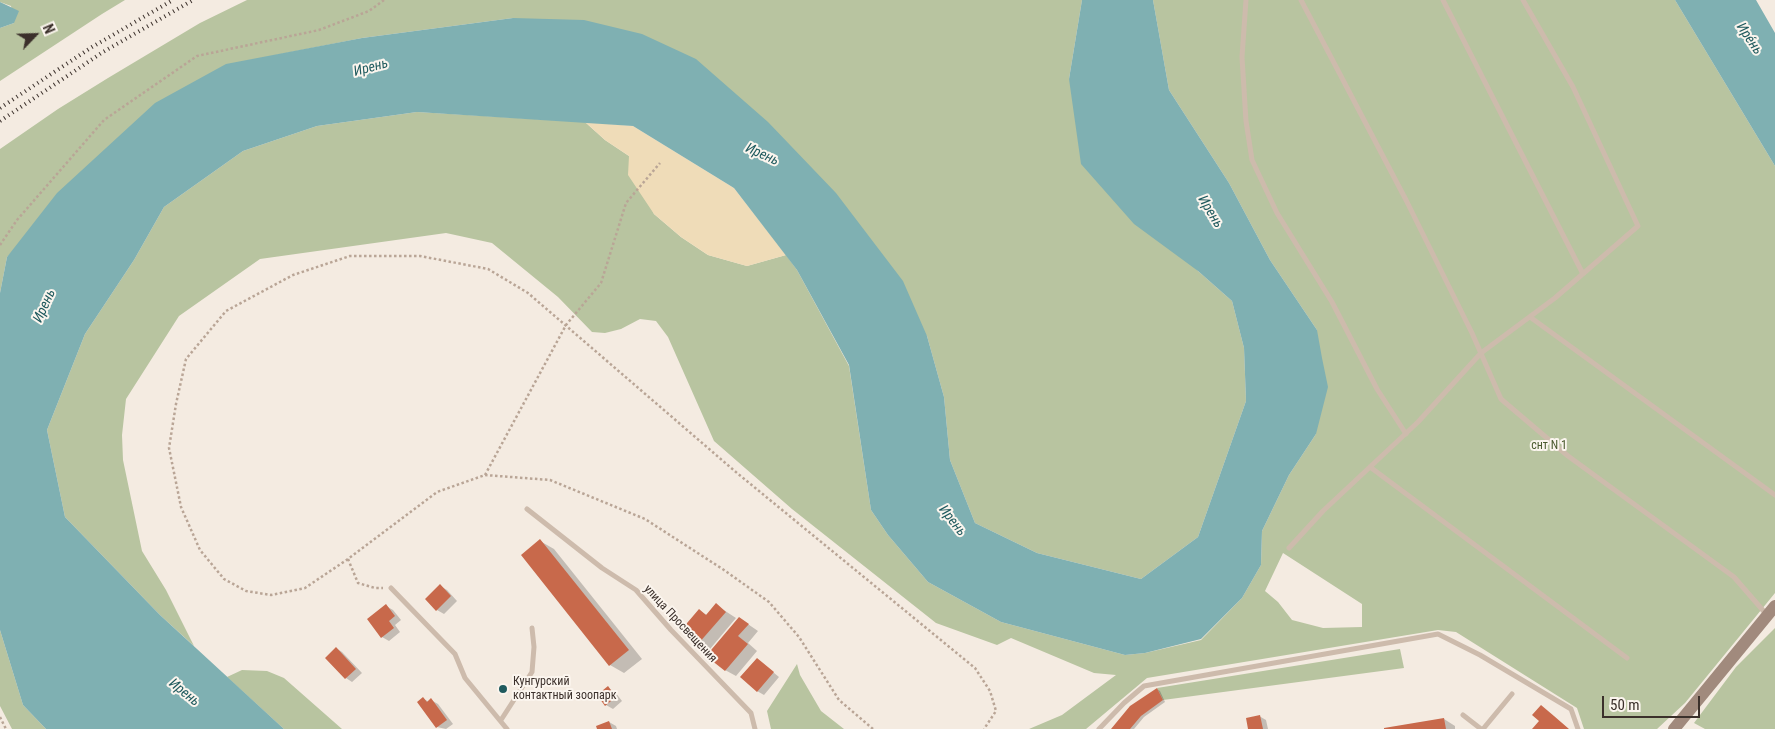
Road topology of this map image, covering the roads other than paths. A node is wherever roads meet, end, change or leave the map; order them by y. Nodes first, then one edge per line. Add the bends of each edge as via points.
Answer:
1 (1246, 0) edge
2 (1301, 0) edge
3 (1443, 0) edge
4 (1523, 0) edge
5 (1582, 274) junction
6 (1530, 317) junction
7 (1481, 353) junction
8 (1406, 434) junction
9 (1370, 467) junction
10 (1775, 495) edge
11 (527, 509) dead end
12 (1289, 548) dead end
13 (391, 588) road end
14 (1771, 611) edge
15 (532, 628) dead end
16 (1626, 658) dead end
17 (1512, 694) dead end
18 (1463, 715) dead end
19 (501, 720) junction
20 (508, 729) edge
21 (755, 729) edge
22 (1099, 729) edge
23 (1482, 729) edge
24 (1578, 729) edge
25 (1674, 729) edge

1 - 8 lane via 1242,57 1252,160 1277,213 1332,302 1377,389
2 - 7 lane via 1402,191
3 - 5 lane
4 - 5 lane via 1573,87 1638,226
5 - 6 lane
6 - 7 lane
6 - 10 lane
7 - 8 lane
7 - 14 lane via 1501,399 1568,456 1734,577
8 - 9 lane
9 - 12 lane
9 - 16 lane
11 - 21 lane, улица Просвещения via 602,568 636,590 751,713
13 - 19 lane via 455,654 465,678
14 - 25 street
15 - 19 lane via 532,672
17 - 23 lane
18 - 23 lane
19 - 20 lane
22 - 24 lane via 1144,686 1438,634 1571,709

